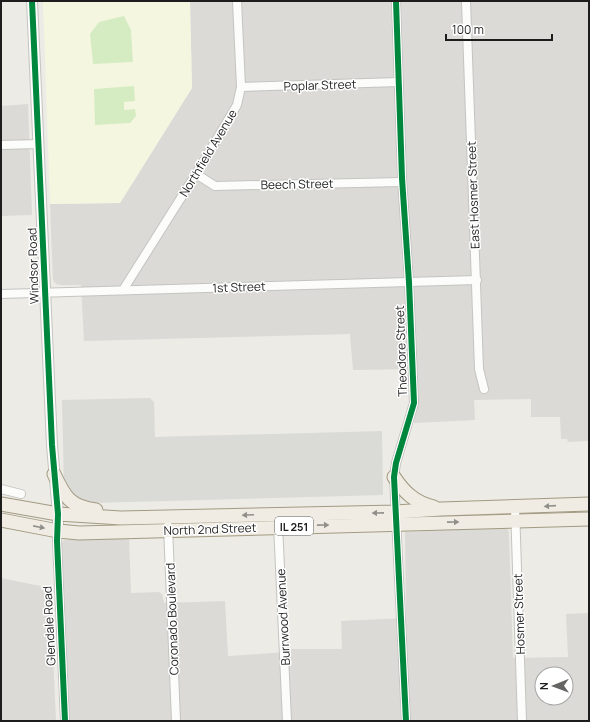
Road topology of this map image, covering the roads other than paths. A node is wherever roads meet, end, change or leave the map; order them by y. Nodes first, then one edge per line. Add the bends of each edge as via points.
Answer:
1 (32, 1) edge
2 (237, 1) edge
3 (396, 1) edge
4 (466, 1) edge
5 (399, 82) junction
6 (241, 87) junction
7 (39, 144) junction
8 (1, 145) edge
9 (196, 174) junction
10 (402, 182) junction
11 (477, 280) junction
12 (409, 282) junction
13 (123, 290) junction
14 (45, 292) junction
15 (1, 294) edge
16 (484, 389) dead end
17 (54, 474) junction
18 (394, 477) junction
19 (1, 489) edge
20 (21, 494) dead end
21 (1, 504) edge
22 (589, 504) edge
23 (515, 507) junction
24 (441, 509) junction
25 (58, 514) junction
26 (167, 517) junction
27 (121, 518) junction
28 (396, 518) junction
29 (589, 518) edge
30 (1, 520) edge
31 (278, 520) junction
32 (515, 521) junction
33 (58, 531) junction
34 (168, 531) junction
35 (65, 721) edge
36 (176, 721) edge
37 (288, 721) edge
38 (406, 721) edge
39 (522, 721) edge

1 - 7 street, Windsor Road
2 - 6 street, Northfield Avenue
3 - 5 street, Theodore Street
4 - 11 street, East Hosmer Street
5 - 6 street, Poplar Street
5 - 10 street, Theodore Street
6 - 9 street, Northfield Avenue via 237,105
7 - 8 street
7 - 14 street, Windsor Road
9 - 10 street, Beech Street via 215,186
9 - 13 street, Northfield Avenue
10 - 12 street, Theodore Street
11 - 12 street, 1st Street
11 - 16 street, East Hosmer Street via 479,369
12 - 13 street, 1st Street
12 - 18 street, Theodore Street via 414,403
13 - 14 street, 1st Street
14 - 15 street, 1st Street
14 - 17 street, Windsor Road
17 - 25 street, Windsor Road
17 - 27 main road via 64,495 78,505 105,511
18 - 24 main road via 410,496 421,504
18 - 28 street, Theodore Street
19 - 20 street
21 - 25 main road, North 2nd Street / IL 251
22 -> 23 main road, North 2nd Street / IL 251
23 - 24 main road, North 2nd Street / IL 251
23 - 32 street, Hosmer Street
24 - 28 main road, North 2nd Street / IL 251
25 - 27 main road, North 2nd Street / IL 251
25 - 33 street, Windsor Road
26 - 27 main road, North 2nd Street / IL 251
31 -> 26 main road, North 2nd Street / IL 251
26 - 34 street, Coronado Boulevard
28 - 31 main road, North 2nd Street / IL 251
28 -> 32 main road, North 2nd Street / IL 251
28 - 38 street, Theodore Street
29 - 32 main road, North 2nd Street / IL 251
30 -> 33 main road, North 2nd Street / IL 251
31 - 34 main road, North 2nd Street / IL 251
31 - 37 street, Burrwood Avenue
32 - 39 street, Hosmer Street
33 - 34 main road, North 2nd Street / IL 251
33 - 35 street, Glendale Road
34 - 36 street, Coronado Boulevard

